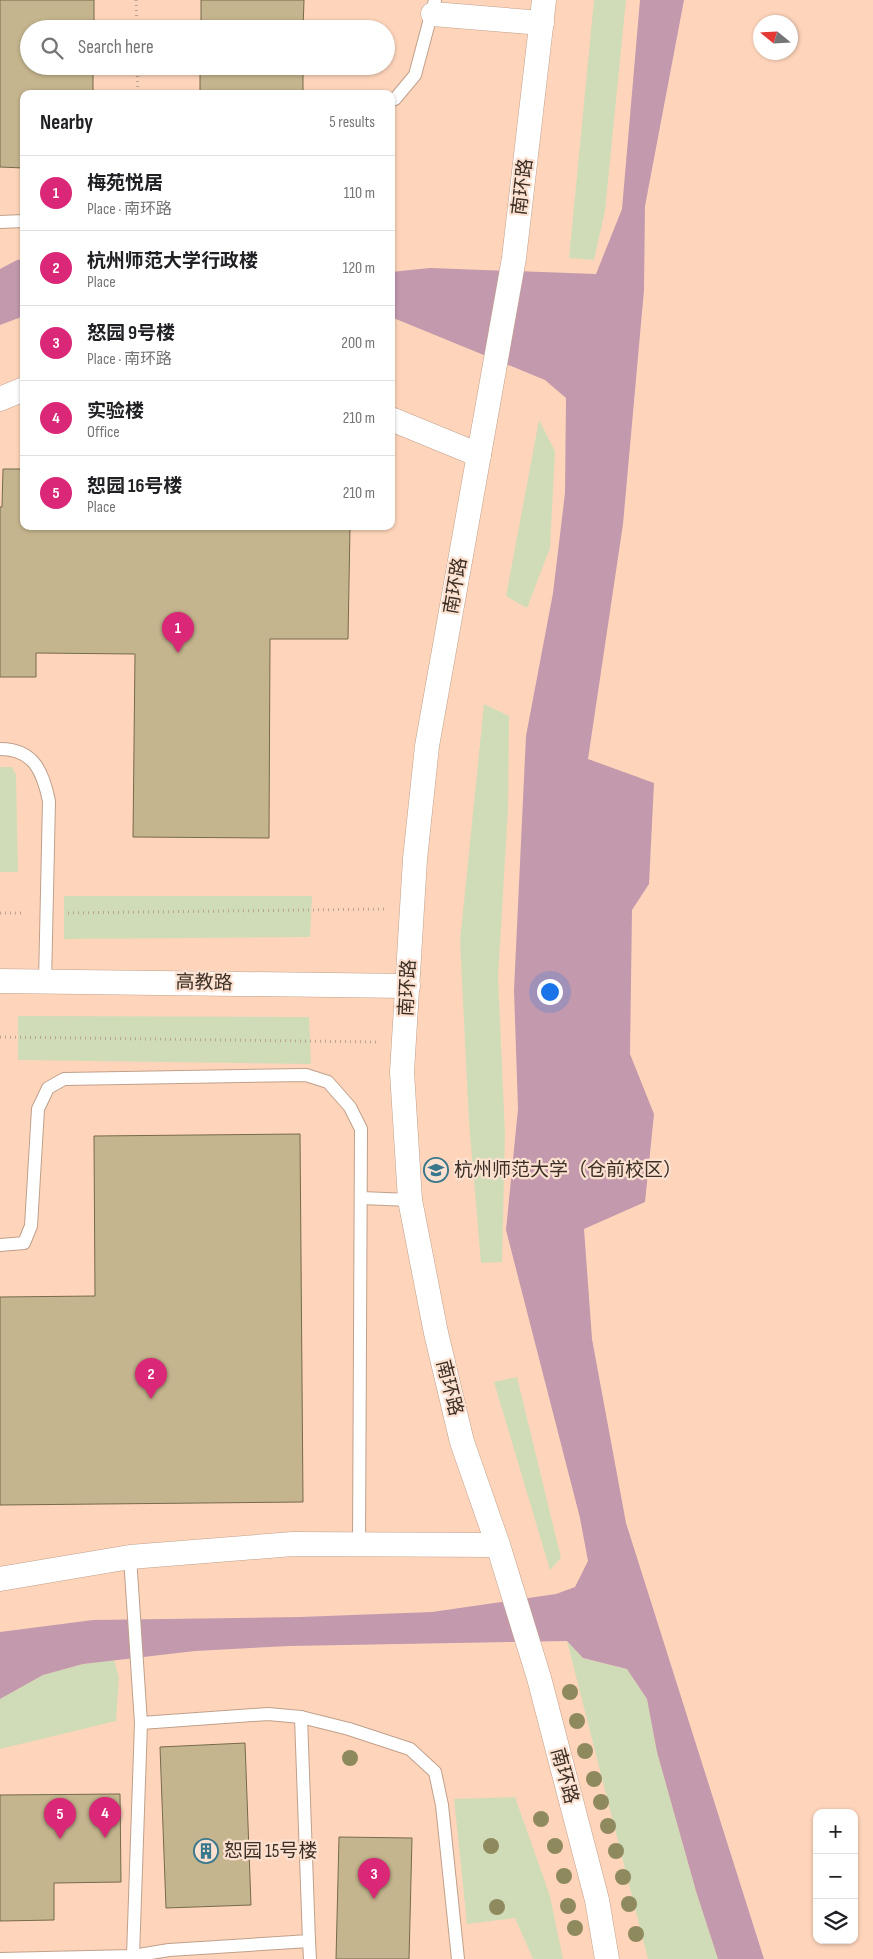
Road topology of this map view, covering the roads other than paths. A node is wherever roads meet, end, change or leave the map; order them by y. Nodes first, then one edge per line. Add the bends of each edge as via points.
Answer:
1 (544, 0) edge
2 (434, 7) edge
3 (542, 23) junction
4 (395, 99) edge
5 (20, 221) edge
6 (0, 222) edge
7 (20, 390) edge
8 (0, 398) edge
9 (395, 420) edge
10 (479, 455) junction
11 (0, 749) edge
12 (0, 981) edge
13 (45, 982) junction
14 (408, 986) junction
15 (361, 1198) junction
16 (410, 1200) junction
17 (0, 1245) edge
18 (359, 1545) junction
19 (501, 1555) junction
20 (130, 1556) junction
21 (0, 1579) edge
22 (302, 1717) junction
23 (141, 1723) junction
24 (309, 1941) junction
25 (133, 1956) junction
26 (0, 1959) edge
27 (310, 1959) edge
28 (458, 1959) edge
29 (607, 1959) edge

1 - 3 street, 南环路
2 - 3 street
2 - 4 lane via 416,75
3 - 10 street, 南环路 via 514,258
5 - 6 lane
7 - 8 street
9 - 10 street
10 - 14 street, 南环路 via 427,746
11 - 13 lane via 29,756 43,775 48,801
12 - 13 street, 高教路
13 - 14 street, 高教路
14 - 16 street, 南环路 via 402,1072
15 - 16 lane
15 - 17 lane via 361,1129 350,1107 328,1082 306,1075 64,1079 48,1088 38,1109 31,1226 24,1243
15 - 18 lane
16 - 19 street, 南环路 via 436,1333 462,1442
18 - 19 street
18 - 20 street via 292,1544
19 - 29 street, 南环路 via 539,1678 597,1900
20 - 21 street
20 - 23 lane
22 - 23 lane via 268,1714
22 - 24 lane
22 - 28 lane via 410,1749 435,1772 442,1805
23 - 25 lane
24 - 25 lane via 169,1950
24 - 27 lane
25 - 26 lane

